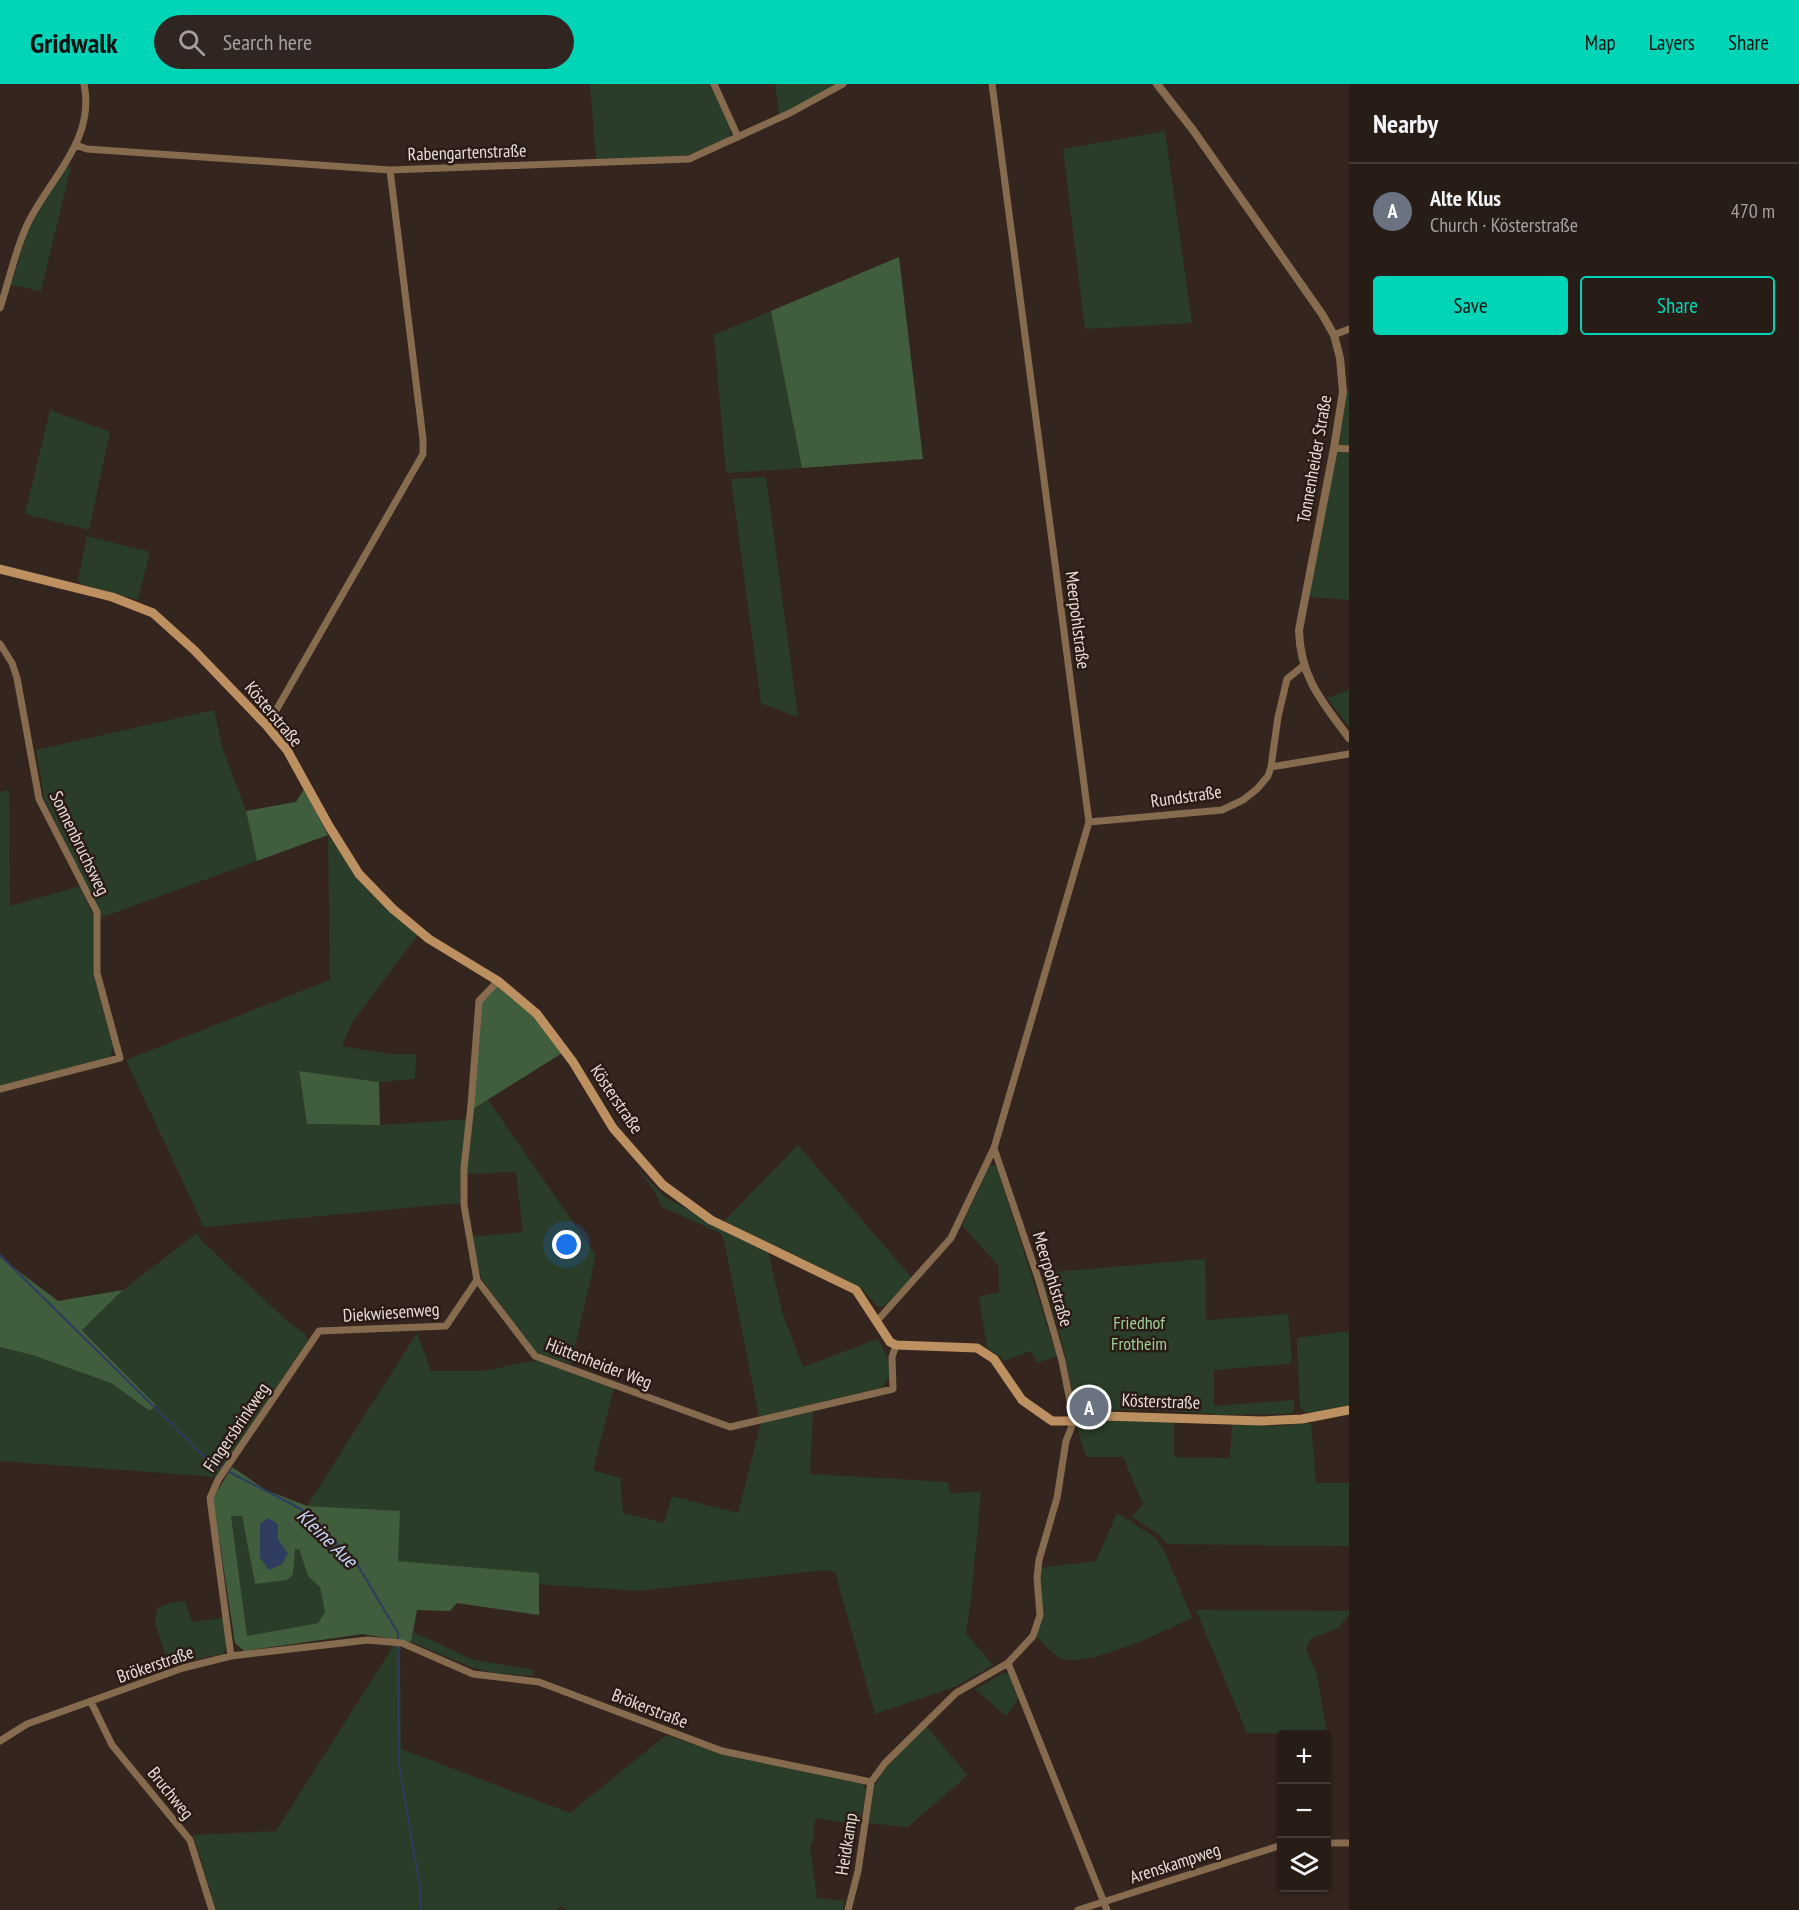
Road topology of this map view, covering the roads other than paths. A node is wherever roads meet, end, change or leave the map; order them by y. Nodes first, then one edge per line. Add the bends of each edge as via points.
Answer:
1 (84, 84) edge
2 (714, 84) edge
3 (843, 84) edge
4 (992, 84) edge
5 (1157, 84) edge
6 (738, 137) junction
7 (76, 145) junction
8 (390, 170) junction
9 (0, 308) edge
10 (1349, 329) edge
11 (1335, 335) junction
12 (1334, 447) junction
13 (1349, 449) edge
14 (0, 569) edge
15 (0, 644) edge
16 (1303, 666) junction
17 (267, 726) junction
18 (1349, 738) edge
19 (1349, 754) edge
20 (1271, 767) junction
21 (1089, 822) junction
22 (498, 981) junction
23 (0, 1089) edge
24 (994, 1149) junction
25 (477, 1280) junction
26 (877, 1321) junction
27 (319, 1331) joint
28 (896, 1345) junction
29 (1349, 1410) edge
30 (1074, 1421) junction
31 (231, 1656) junction
32 (1008, 1663) junction
33 (91, 1702) junction
34 (0, 1741) edge
35 (871, 1782) junction
36 (1331, 1843) edge
37 (1349, 1844) edge
38 (1277, 1846) edge
39 (1104, 1902) junction
40 (212, 1910) edge
41 (848, 1910) edge
42 (1078, 1910) edge
43 (1107, 1910) edge

1 - 7 street via 84,125
2 - 6 street
3 - 6 street, Rabengartenstraße
4 - 21 street, Meerpohlstraße
5 - 11 street, Tonnenheider Straße
6 - 8 street, Rabengartenstraße via 689,159
7 - 8 street, Rabengartenstraße via 87,149
7 - 9 street via 26,228
8 - 17 street via 423,454
10 - 11 street
11 - 12 street, Tonnenheider Straße via 1343,392
12 - 13 street
12 - 16 street, Tonnenheider Straße via 1299,630
14 - 17 main road, Kösterstraße via 112,597 153,613
15 - 23 street, Sonnenbruchsweg via 17,678 39,799 97,912 97,973 120,1058
16 - 18 street, Tonnenheider Straße via 1320,700
16 - 20 street, Rundstraße via 1287,679
17 - 22 main road, Kösterstraße via 286,750 359,874 429,939
19 - 20 street
20 - 21 street, Rundstraße via 1257,789 1222,810
21 - 24 street, Meerpohlstraße
22 - 25 street, Hüttenheider Weg via 479,1001 464,1168 464,1205
22 - 26 main road, Kösterstraße via 537,1014 573,1062 613,1128 663,1185 711,1220 856,1290
24 - 26 street, Meerpohlstraße via 951,1238
24 - 30 street, Meerpohlstraße via 1062,1361
25 - 27 street, Diekwiesenweg via 446,1326
25 - 28 street, Hüttenheider Weg via 535,1356 730,1427 893,1389 892,1357
26 - 28 main road, Kösterstraße
27 - 31 street, Fingersbrinkweg via 218,1480 210,1498
28 - 30 main road, Kösterstraße via 977,1348 994,1359 1022,1401 1052,1421
29 - 30 main road, Kösterstraße via 1302,1419 1262,1421 1104,1416
30 - 32 street via 1039,1560 1040,1615 1033,1636
31 - 33 street, Brökerstraße via 183,1668
31 - 35 street, Brökerstraße via 368,1640 398,1643 473,1674 539,1682 722,1751
32 - 35 street via 956,1693 885,1762
32 - 39 street
33 - 34 street, Brökerstraße via 27,1724
33 - 40 street, Bruchweg via 112,1745 190,1840
35 - 41 street, Heidkamp
36 - 37 street
38 - 39 street, Arenskampweg
39 - 42 street, Arenskampweg
39 - 43 street

